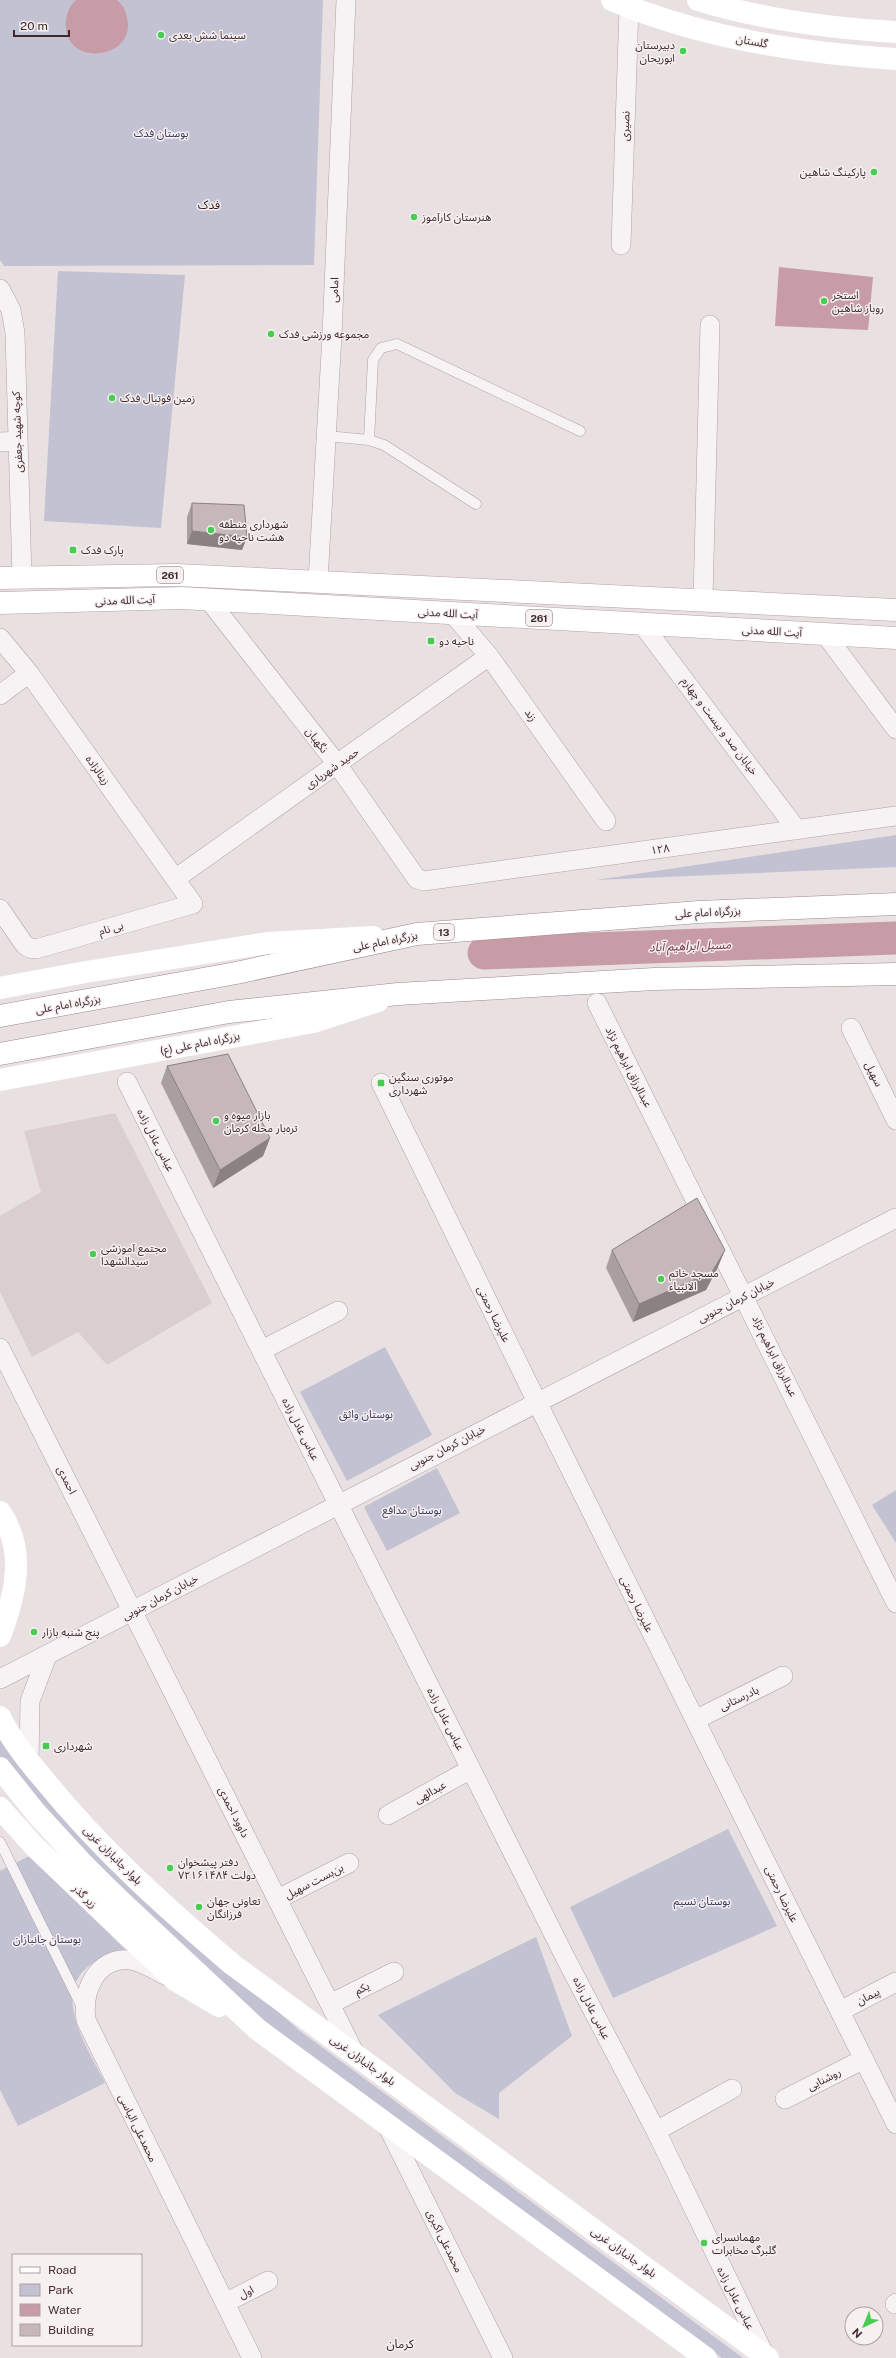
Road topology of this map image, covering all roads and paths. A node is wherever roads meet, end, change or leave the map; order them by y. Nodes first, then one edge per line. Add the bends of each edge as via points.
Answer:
1 (346, 0) edge
2 (698, 0) edge
3 (621, 4) edge
4 (896, 32) edge
5 (896, 59) edge
6 (621, 245) dead end
7 (0, 289) edge
8 (710, 325) dead end
9 (580, 431) dead end
10 (327, 436) junction
11 (369, 440) junction
12 (9, 442) edge
13 (476, 504) dead end
14 (0, 578) edge
15 (22, 578) junction
16 (318, 581) junction
17 (208, 599) junction
18 (703, 599) junction
19 (0, 603) edge
20 (317, 606) junction
21 (896, 610) edge
22 (452, 613) junction
23 (642, 624) junction
24 (825, 634) junction
25 (0, 638) edge
26 (896, 638) edge
27 (489, 656) junction
28 (29, 673) junction
29 (0, 695) edge
30 (896, 729) edge
31 (336, 764) junction
32 (896, 816) edge
33 (606, 821) dead end
34 (797, 830) junction
35 (175, 879) junction
36 (424, 881) joint
37 (193, 904) joint
38 (896, 904) edge
39 (0, 909) edge
40 (417, 934) junction
41 (896, 974) edge
42 (0, 988) edge
43 (398, 994) junction
44 (598, 1004) dead end
45 (0, 1016) edge
46 (851, 1028) dead end
47 (0, 1054) edge
48 (0, 1080) edge
49 (127, 1082) dead end
50 (381, 1083) dead end
51 (896, 1120) edge
52 (896, 1218) edge
53 (745, 1296) junction
54 (338, 1311) dead end
55 (0, 1348) edge
56 (262, 1350) junction
57 (537, 1402) junction
58 (338, 1503) junction
59 (0, 1512) edge
60 (896, 1603) edge
61 (133, 1611) junction
62 (0, 1636) edge
63 (47, 1656) junction
64 (783, 1676) dead end
65 (0, 1679) edge
66 (0, 1717) edge
67 (695, 1720) junction
68 (29, 1761) junction
69 (471, 1769) junction
70 (2, 1773) edge
71 (0, 1808) edge
72 (388, 1815) dead end
73 (0, 1842) edge
74 (349, 1863) dead end
75 (278, 1899) junction
76 (394, 1972) dead end
77 (175, 1980) junction
78 (896, 1982) edge
79 (330, 2004) junction
80 (840, 2011) junction
81 (85, 2013) junction
82 (257, 2029) junction
83 (356, 2056) junction
84 (864, 2059) junction
85 (732, 2089) dead end
86 (785, 2099) dead end
87 (386, 2123) junction
88 (896, 2124) edge
89 (656, 2131) junction
90 (268, 2281) dead end
91 (225, 2304) junction
92 (766, 2357) edge
93 (252, 2358) edge
94 (503, 2358) edge
95 (706, 2358) edge

1 - 10 street, امامی
2 - 4 main road via 734,11 834,28
3 - 5 main road, گلستان via 728,37 831,55
3 - 6 street, نصیری
7 - 12 street, کوچه شهید جعفری via 11,310 15,333
8 - 18 street
9 - 11 lane via 397,344 381,348 373,360
10 - 11 lane
10 - 16 street, امامی
11 - 13 lane via 384,445
12 - 15 street, کوچه شهید جعفری
14 - 15 main road, 261
15 - 16 main road, 261 via 177,575
16 - 18 main road, 261
16 - 20 main road
17 - 19 main road, آیت الله مدنی / 261
17 - 20 main road, آیت الله مدنی / 261
17 - 31 street, نگهبان
18 - 21 main road, 261
20 - 22 main road, آیت الله مدنی / 261
22 - 23 main road, آیت الله مدنی / 261
22 - 27 street, زند
23 - 24 main road, آیت الله مدنی / 261
23 - 34 street, خیابان صد و بیست و چهارم
24 - 26 main road, آیت الله مدنی / 261
24 - 30 street
25 - 28 street, زینالزاده
27 - 31 street, حمید شهریاری
27 - 33 street, زند
28 - 29 street
28 - 35 street, زینالزاده
31 - 35 street, حمید شهریاری
31 - 36 street, نگهبان via 417,878
32 - 34 street, ۱۲۸
34 - 36 street, ۱۲۸
35 - 37 street, زینالزاده
37 - 39 street, بی نام via 36,949 24,944
38 - 40 main road, بزرگراه امام علی / 13 via 699,912
40 - 42 main road via 268,943
40 - 45 main road, بزرگراه امام علی / 13 via 236,973
41 - 43 main road via 654,979
43 - 47 main road via 229,1012
43 - 48 main road, بزرگراه امام علی (ع) via 313,1022
44 - 53 street, عبدالرزاق ابراهیم نژاد
46 - 51 street, سهیل
49 - 56 street, عباس عادل زاده
50 - 57 street, علیرضا رحمتی
52 - 53 street, خیابان کرمان جنوبی
53 - 57 street, خیابان کرمان جنوبی
53 - 60 street, عبدالرزاق ابراهیم نژاد
54 - 56 street
55 - 61 street, احمدی
56 - 58 street, عباس عادل زاده
57 - 58 street, خیابان کرمان جنوبی
57 - 67 street, علیرضا رحمتی
58 - 61 street, خیابان کرمان جنوبی
58 - 69 street, عباس عادل زاده
59 - 62 main road via 10,1534 17,1575
61 - 63 street, خیابان کرمان جنوبی
61 - 75 street, داوود احمدی
63 - 65 street, خیابان کرمان جنوبی
63 - 68 street via 30,1701
64 - 67 street, بادرستانی
66 - 68 main road, بلوار جانبازان غربی
67 - 80 street, علیرضا رحمتی
68 - 83 main road, بلوار جانبازان غربی via 66,1807 166,1908 233,1965
69 - 72 street, عبدالهی
69 - 89 street, عباس عادل زاده
70 - 82 main road via 41,1819 114,1896
71 - 77 main road, زیر گذر via 35,1847
73 - 81 lane
74 - 75 street, بن‌بست سهیل
75 - 79 street, داوود احمدی
76 - 79 street, یکم
77 - 81 street, محمدعلی الیاسی via 131,1960 110,1963 94,1976 88,1985
77 - 82 main road, زیر گذر
78 - 80 street, پیمان
79 - 83 street, داوود احمدی
80 - 84 street, علیرضا رحمتی
81 - 91 street, محمدعلی الیاسی via 87,2025
82 - 87 main road
83 - 92 main road, بلوار جانبازان غربی
84 - 86 street, روشنایی
84 - 88 street, علیرضا رحمتی
85 - 89 street
87 - 94 street, محمدعلی اکبری
87 - 95 main road
89 - 92 street, عباس عادل زاده
90 - 91 street, اول
91 - 93 street, محمدعلی الیاسی

